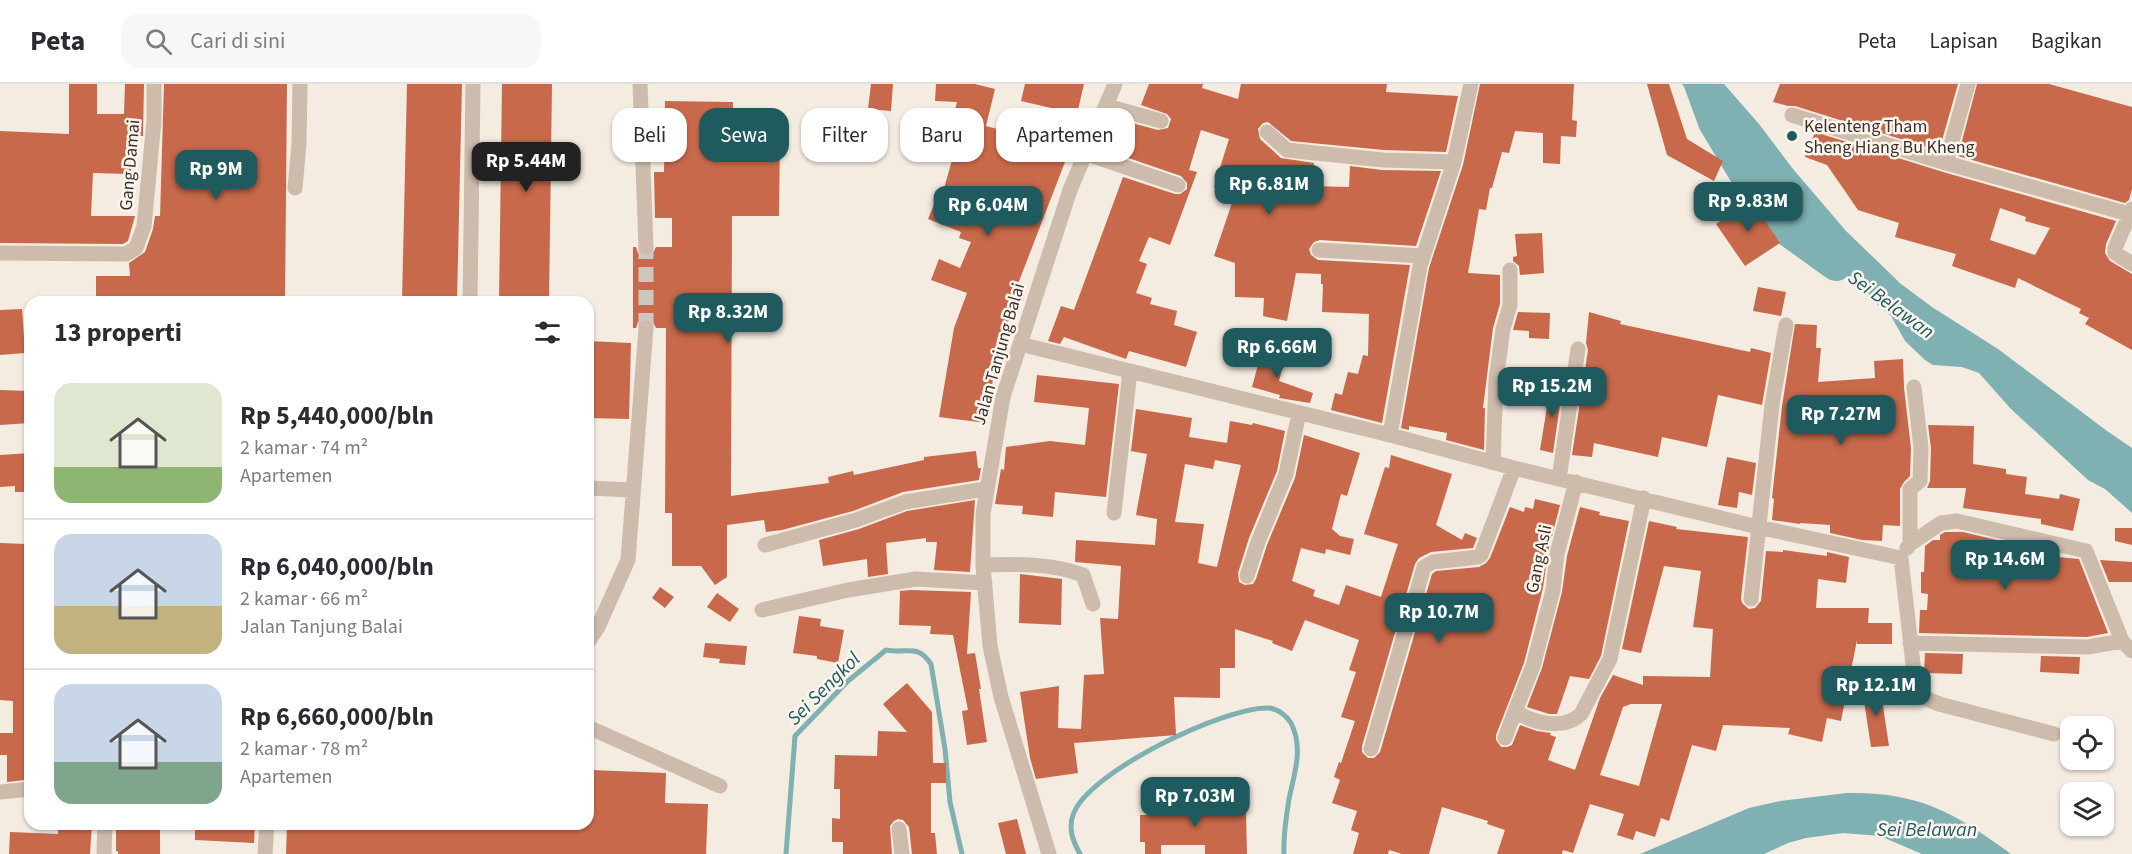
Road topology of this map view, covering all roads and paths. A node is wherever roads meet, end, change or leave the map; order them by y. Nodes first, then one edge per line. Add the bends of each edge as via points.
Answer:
1 (154, 84) edge
2 (300, 84) edge
3 (474, 84) edge
4 (640, 84) edge
5 (1115, 84) edge
6 (1471, 84) edge
7 (1968, 84) edge
8 (1107, 106) joint
9 (1792, 115) dead end
10 (1161, 120) dead end
11 (1267, 132) dead end
12 (1083, 162) edge
13 (1110, 162) edge
14 (1454, 162) junction
15 (1946, 163) junction
16 (1178, 185) dead end
17 (295, 188) dead end
18 (2130, 212) edge
19 (646, 247) tunnel mouth
20 (1319, 250) dead end
21 (0, 253) edge
22 (1423, 256) junction
23 (2132, 264) edge
24 (1510, 270) dead end
25 (470, 296) edge
26 (1786, 324) dead end
27 (646, 328) tunnel mouth
28 (1020, 344) junction
29 (1578, 349) dead end
30 (1130, 371) junction
31 (1914, 387) dead end
32 (1299, 413) junction
33 (1390, 435) junction
34 (1493, 462) junction
35 (1514, 468) junction
36 (1559, 479) junction
37 (1576, 482) junction
38 (594, 488) edge
39 (986, 489) junction
40 (633, 490) junction
41 (1644, 498) junction
42 (1114, 513) dead end
43 (1758, 527) junction
44 (1910, 544) junction
45 (765, 545) dead end
46 (1901, 558) junction
47 (983, 565) junction
48 (1247, 576) dead end
49 (985, 583) junction
50 (1751, 599) dead end
51 (1093, 604) dead end
52 (762, 610) dead end
53 (594, 633) edge
54 (1910, 643) junction
55 (2127, 646) edge
56 (1515, 711) junction
57 (594, 730) edge
58 (2054, 734) dead end
59 (1505, 738) dead end
60 (1371, 749) dead end
61 (720, 786) dead end
62 (24, 790) edge
63 (0, 792) edge
64 (899, 829) dead end
65 (105, 830) edge
66 (267, 830) edge
67 (104, 854) edge
68 (265, 854) edge
69 (902, 854) edge
70 (1049, 854) edge

1 - 21 street, Gang Damai via 144,226 136,248 126,254
2 - 17 street
3 - 25 street
4 - 19 street
5 - 8 street, Jalan Tanjung Balai
6 - 14 street
7 - 15 street
8 - 10 street
9 - 15 street
11 - 14 street via 1287,150 1383,160
12 - 28 street, Jalan Tanjung Balai via 1070,190
13 - 16 street
14 - 22 street
15 - 18 street
18 - 23 street via 2115,253
20 - 22 street
22 - 33 street
24 - 34 street via 1510,305 1496,380
26 - 43 street
27 - 40 street
28 - 30 street
28 - 39 street, Jalan Tanjung Balai via 1003,397
29 - 36 street
30 - 32 street
30 - 42 street
31 - 44 street via 1921,448 1920,481 1910,489
32 - 33 street
32 - 48 street via 1286,474
33 - 34 street
34 - 35 street
35 - 36 street
35 - 60 street via 1481,555 1433,562 1424,567
36 - 37 street
37 - 41 street
37 - 56 street, Gang Asli via 1536,655
38 - 40 street
39 - 45 street via 905,502
39 - 47 street, Jalan Tanjung Balai
40 - 53 street via 628,560
41 - 43 street
41 - 56 street via 1610,659 1581,714 1566,724 1548,723
43 - 46 street
43 - 50 street
44 - 46 street
44 - 55 street via 1941,522 1957,521 2086,551
46 - 54 street
47 - 49 street, Jalan Tanjung Balai
47 - 51 street via 1068,569 1083,575
49 - 52 street via 915,579
49 - 70 street, Jalan Tanjung Balai via 990,646 1001,697
54 - 55 street
54 - 58 street via 1918,695
56 - 59 street, Gang Asli
57 - 61 street
62 - 63 street
64 - 69 street
65 - 67 street
66 - 68 street

